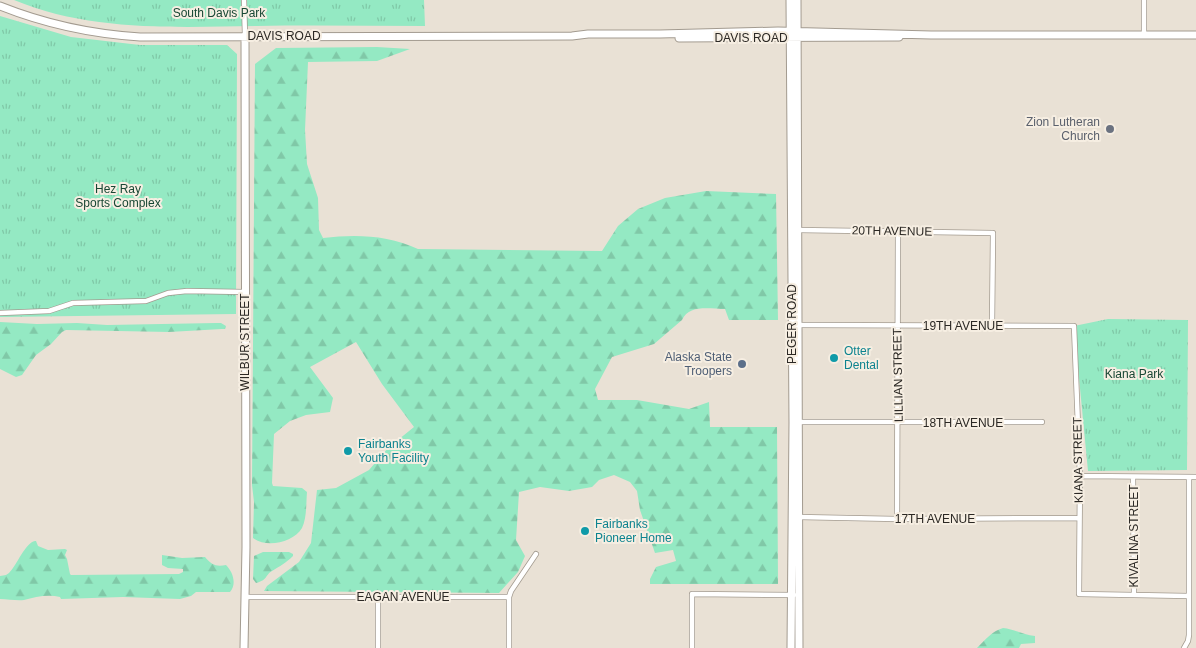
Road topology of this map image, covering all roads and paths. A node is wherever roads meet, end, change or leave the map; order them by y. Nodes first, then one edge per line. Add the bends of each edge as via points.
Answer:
1 (244, 0) edge
2 (790, 0) edge
3 (797, 0) edge
4 (1144, 0) edge
5 (0, 6) edge
6 (794, 34) junction
7 (1144, 35) junction
8 (1196, 35) edge
9 (245, 36) junction
10 (794, 230) junction
11 (898, 232) junction
12 (245, 292) junction
13 (0, 312) edge
14 (795, 325) junction
15 (897, 326) junction
16 (992, 326) junction
17 (1074, 326) joint
18 (796, 422) junction
19 (1042, 422) dead end
20 (898, 423) junction
21 (1080, 476) junction
22 (1133, 477) junction
23 (1189, 477) junction
24 (1196, 477) edge
25 (795, 517) junction
26 (1079, 518) junction
27 (898, 519) junction
28 (536, 554) dead end
29 (794, 595) junction
30 (1134, 595) junction
31 (1189, 596) junction
32 (246, 597) junction
33 (509, 597) junction
34 (378, 598) junction
35 (244, 648) edge
36 (378, 648) edge
37 (509, 648) edge
38 (692, 648) edge
39 (791, 648) edge
40 (798, 648) edge
41 (1184, 648) edge

1 - 9 street
2 - 6 street, PEGER ROAD
3 - 6 street, PEGER ROAD
4 - 7 street
5 - 9 street, DAVIS ROAD via 38,20 120,36
6 - 7 street, DAVIS ROAD via 901,38 931,35
6 - 9 street, DAVIS ROAD
6 - 10 street, PEGER ROAD
7 - 8 street, DAVIS ROAD
9 - 12 street, WILBUR STREET
10 - 11 street, 20TH AVENUE
10 - 14 street, PEGER ROAD
11 - 15 street, LILLIAN STREET
11 - 16 street, 20TH AVENUE via 993,233
12 - 13 street via 187,291 168,293 146,301 73,303 49,311
12 - 32 street, WILBUR STREET
14 - 15 street, 19TH AVENUE
14 - 18 street, PEGER ROAD
15 - 16 street, 19TH AVENUE
15 - 20 street, LILLIAN STREET
16 - 17 street, 19TH AVENUE
17 - 21 street, KIANA STREET
18 - 20 street, 18TH AVENUE
18 - 25 street, PEGER ROAD
19 - 20 street, 18TH AVENUE
20 - 27 street, LILLIAN STREET
21 - 22 street
21 - 26 street, KIANA STREET
22 - 23 street
22 - 30 street, KIVALINA STREET
23 - 24 street
23 - 31 street
25 - 27 street, 17TH AVENUE
25 - 29 street, PEGER ROAD
26 - 27 street, 17TH AVENUE
26 - 30 street, KIANA STREET via 1079,594
28 - 33 street
29 - 38 street via 692,594
29 - 39 street, PEGER ROAD
29 - 40 street, PEGER ROAD
30 - 31 street
31 - 41 street via 1189,638
32 - 34 street, EAGAN AVENUE
32 - 35 street, WILBUR STREET
33 - 34 street, EAGAN AVENUE
33 - 37 street
34 - 36 street

